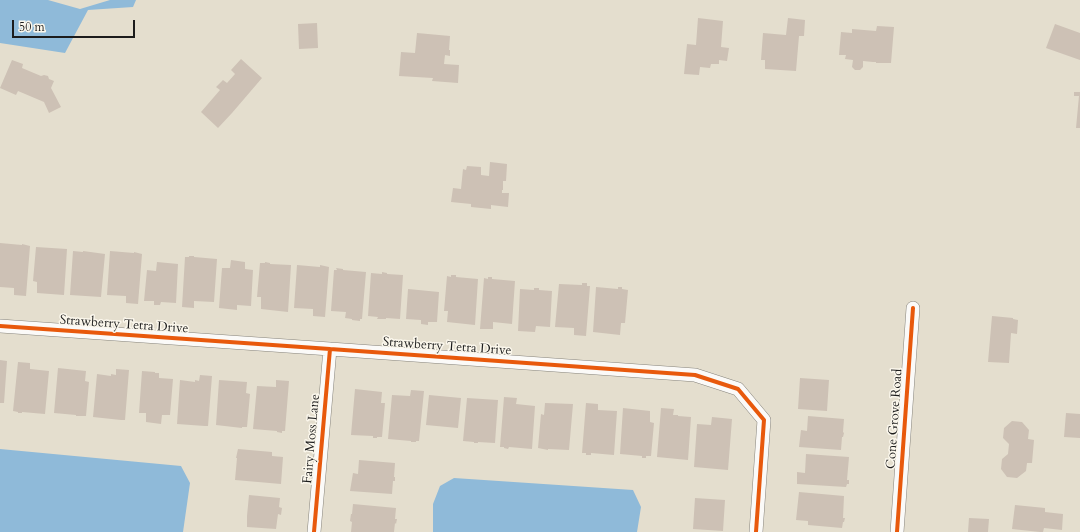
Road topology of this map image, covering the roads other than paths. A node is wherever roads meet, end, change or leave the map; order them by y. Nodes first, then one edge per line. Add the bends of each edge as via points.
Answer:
1 (913, 308) dead end
2 (0, 326) edge
3 (330, 348) junction
4 (314, 532) edge
5 (756, 532) edge
6 (897, 532) edge

1 - 6 street, Cone Grove Road
2 - 3 street, Strawberry Tetra Drive
3 - 4 street, Fairy Moss Lane
3 - 5 street, Strawberry Tetra Drive via 695,375 738,389 764,420

